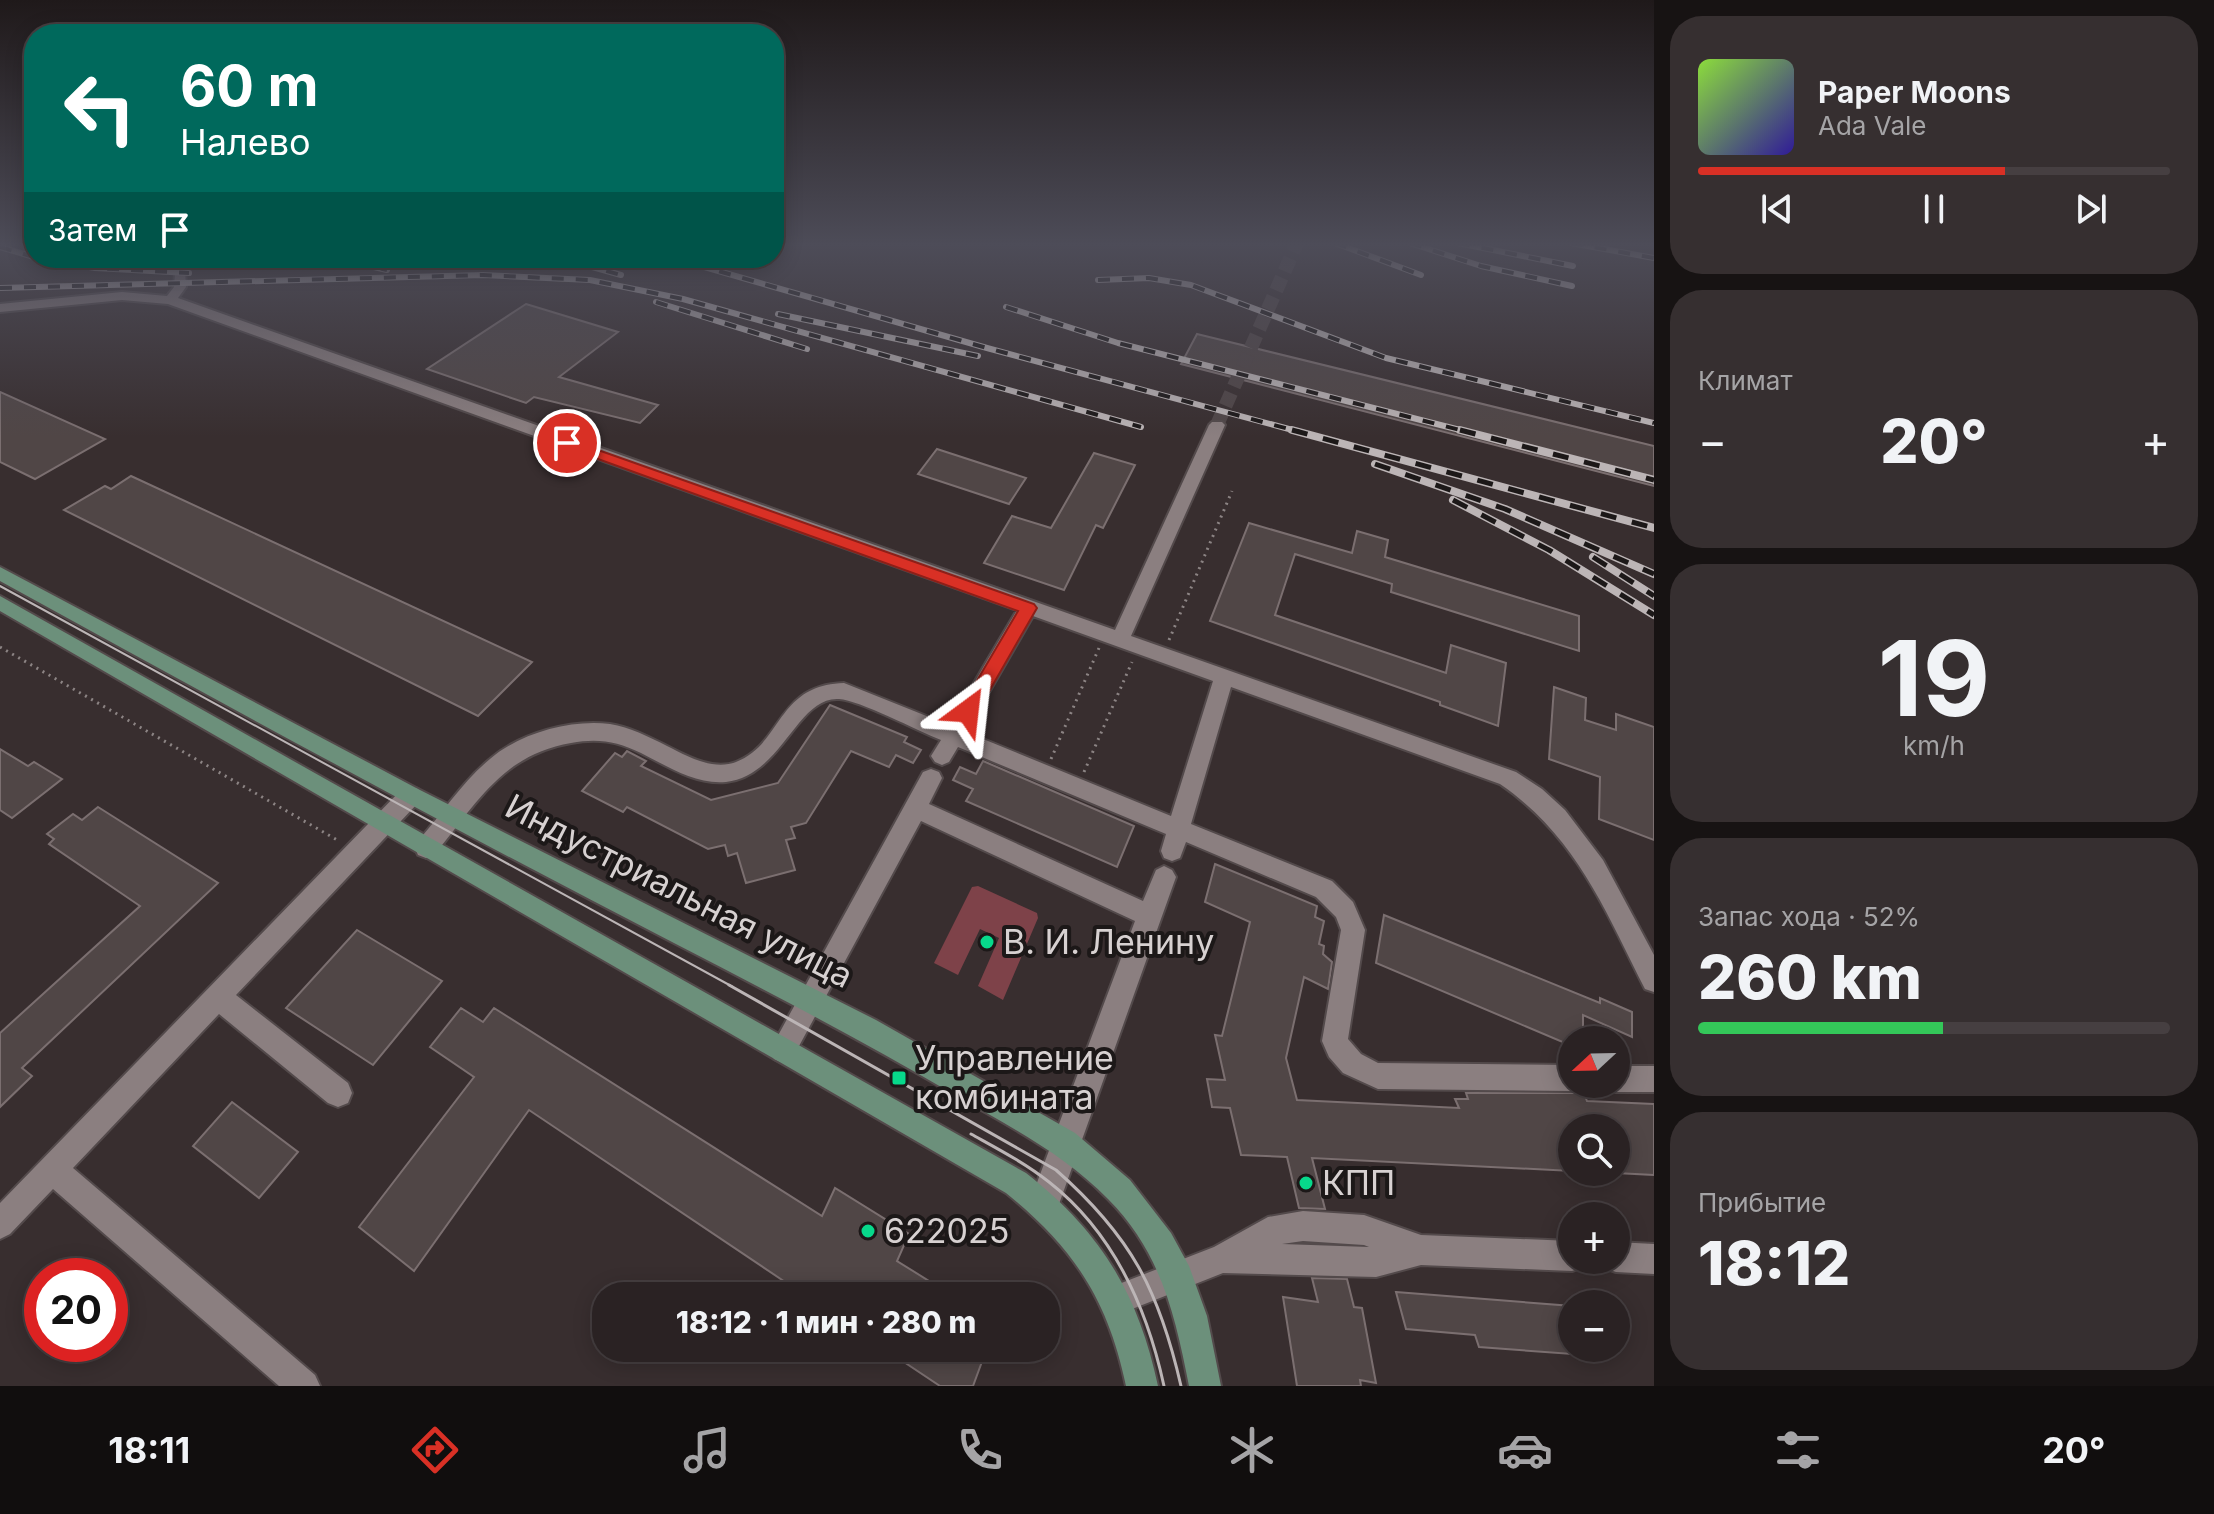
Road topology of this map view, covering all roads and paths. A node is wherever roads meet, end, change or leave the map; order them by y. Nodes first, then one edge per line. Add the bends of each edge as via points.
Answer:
1 (191, 308) edge
2 (1217, 425) tunnel mouth
3 (1232, 491) dead end
4 (2, 577) edge
5 (0, 603) edge
6 (1028, 608) junction
7 (1119, 641) junction
8 (1167, 644) dead end
9 (0, 647) edge
10 (1223, 679) junction
11 (948, 747) junction
12 (931, 778) dead end
13 (410, 796) junction
14 (916, 808) junction
15 (453, 818) junction
16 (383, 823) junction
17 (1179, 827) junction
18 (426, 848) junction
19 (357, 850) junction
20 (1172, 851) dead end
21 (1164, 877) dead end
22 (1149, 916) junction
23 (1654, 980) edge
24 (217, 996) junction
25 (809, 1001) junction
26 (783, 1050) junction
27 (1558, 1078) edge
28 (1630, 1079) edge
29 (1654, 1079) edge
30 (338, 1093) dead end
31 (1065, 1143) junction
32 (52, 1169) junction
33 (1044, 1204) junction
34 (0, 1223) edge
35 (1558, 1255) edge
36 (1630, 1258) edge
37 (1654, 1259) edge
38 (1178, 1277) junction
39 (1117, 1300) junction
40 (304, 1386) edge
41 (1142, 1386) edge
42 (1205, 1386) edge

1 - 6 lane
2 - 7 lane
3 - 8 path
4 - 13 main road, Индустриальная улица
5 - 16 main road
6 - 7 lane
6 - 11 lane
7 - 10 lane
9 - 19 path
10 - 17 lane
10 - 23 lane via 1527,789 1576,838
11 - 15 lane via 831,689 807,702 758,760 743,769 703,771 609,733 564,736 509,756
11 - 17 lane
12 - 14 lane
13 - 15 main road, Индустриальная улица
13 - 16 lane
14 - 22 lane
14 - 25 lane
15 - 18 lane
15 - 25 main road, Индустриальная улица
16 - 18 main road
16 - 19 lane
17 - 20 lane
17 - 27 lane via 1337,899 1353,930 1335,1041 1356,1068 1378,1076
18 - 26 main road
19 - 24 lane
21 - 22 lane
22 - 31 lane
24 - 30 lane
24 - 32 lane
25 - 26 lane
25 - 31 main road, Индустриальная улица
26 - 33 main road
28 - 29 lane
31 - 33 lane
31 - 38 main road, Индустриальная улица via 1127,1198
32 - 34 lane
32 - 40 lane
33 - 39 main road via 1080,1241
35 - 38 lane via 1421,1250 1376,1262 1223,1258
36 - 37 lane
38 - 39 lane
38 - 42 main road, Индустриальная улица
39 - 41 main road

